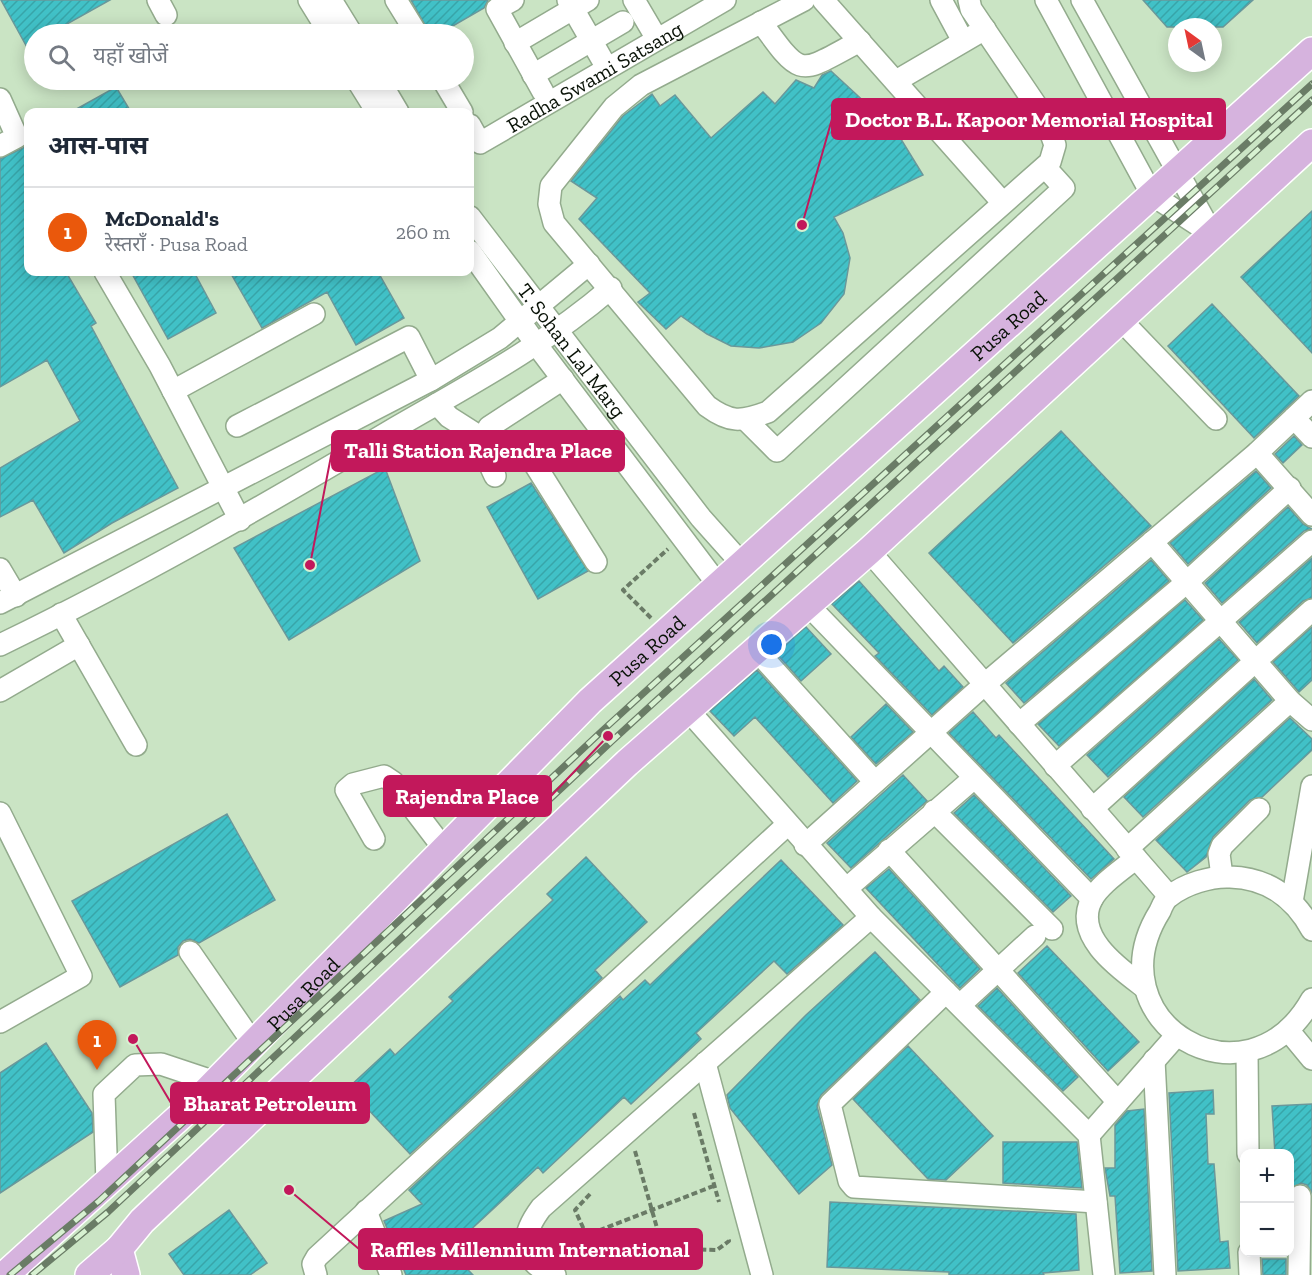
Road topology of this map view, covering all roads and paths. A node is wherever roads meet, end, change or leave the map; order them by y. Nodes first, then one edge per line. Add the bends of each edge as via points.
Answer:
1 (309, 0) edge
2 (331, 0) edge
3 (396, 0) edge
4 (513, 0) edge
5 (634, 0) edge
6 (725, 0) edge
7 (804, 0) edge
8 (823, 0) edge
9 (941, 0) edge
10 (969, 0) edge
11 (1046, 0) edge
12 (1082, 0) edge
13 (576, 3) edge
14 (623, 22) dead end
15 (761, 22) junction
16 (324, 24) edge
17 (346, 24) edge
18 (411, 24) edge
19 (985, 29) junction
20 (657, 39) junction
21 (591, 40) junction
22 (860, 41) junction
23 (963, 41) junction
24 (515, 43) junction
25 (1312, 51) edge
26 (603, 62) dead end
27 (896, 81) junction
28 (363, 90) edge
29 (385, 90) edge
30 (449, 90) edge
31 (0, 99) edge
32 (374, 108) edge
33 (396, 108) edge
34 (460, 108) edge
35 (474, 138) edge
36 (1312, 143) edge
37 (1162, 144) junction
38 (0, 146) edge
39 (1203, 149) junction
40 (1045, 167) junction
41 (1178, 172) junction
42 (1152, 195) junction
43 (1004, 203) junction
44 (474, 223) edge
45 (1212, 234) junction
46 (474, 257) edge
47 (589, 264) junction
48 (107, 276) edge
49 (611, 288) junction
50 (538, 305) junction
51 (314, 314) dead end
52 (1120, 319) junction
53 (520, 322) junction
54 (557, 329) junction
55 (536, 344) junction
56 (563, 379) junction
57 (431, 380) junction
58 (173, 392) junction
59 (1312, 401) edge
60 (437, 404) junction
61 (1293, 418) junction
62 (1215, 419) dead end
63 (746, 420) junction
64 (237, 426) dead end
65 (1312, 437) edge
66 (482, 438) junction
67 (1257, 453) junction
68 (495, 477) dead end
69 (1290, 488) junction
70 (224, 489) junction
71 (1312, 515) edge
72 (240, 520) junction
73 (681, 536) junction
74 (1312, 541) edge
75 (1152, 542) junction
76 (868, 551) junction
77 (596, 562) dead end
78 (743, 565) junction
79 (0, 569) edge
80 (1187, 582) junction
81 (719, 586) junction
82 (8, 599) edge
83 (808, 605) junction
84 (1312, 610) edge
85 (62, 614) junction
86 (1221, 621) junction
87 (667, 633) junction
88 (0, 645) edge
89 (79, 645) junction
90 (756, 650) junction
91 (1256, 660) junction
92 (986, 684) junction
93 (0, 691) edge
94 (1290, 701) junction
95 (688, 710) junction
96 (1312, 720) edge
97 (1019, 724) junction
98 (931, 733) junction
99 (136, 745) dead end
100 (1055, 766) junction
101 (974, 778) junction
102 (875, 782) junction
103 (1312, 786) edge
104 (1092, 809) junction
105 (1259, 809) dead end
106 (934, 812) junction
107 (0, 813) edge
108 (788, 824) junction
109 (374, 839) dead end
110 (805, 845) junction
111 (444, 849) junction
112 (889, 850) junction
113 (1131, 854) junction
114 (1222, 876) junction
115 (846, 889) junction
116 (1169, 896) junction
117 (1092, 899) junction
118 (1292, 902) junction
119 (871, 917) junction
120 (1312, 930) edge
121 (190, 952) dead end
122 (998, 970) junction
123 (1144, 987) junction
124 (953, 998) junction
125 (1312, 999) edge
126 (0, 1022) edge
127 (1288, 1030) junction
128 (1176, 1036) junction
129 (254, 1043) junction
130 (1247, 1052) junction
131 (1312, 1059) edge
132 (1154, 1060) junction
133 (705, 1063) junction
134 (215, 1082) junction
135 (1118, 1102) junction
136 (694, 1113) dead end
137 (1089, 1135) junction
138 (1248, 1149) edge
139 (627, 1155) dead end
140 (736, 1178) junction
141 (107, 1182) junction
142 (714, 1186) junction
143 (597, 1187) dead end
144 (1301, 1196) edge
145 (1096, 1202) junction
146 (720, 1208) dead end
147 (652, 1210) junction
148 (366, 1211) junction
149 (726, 1230) dead end
150 (586, 1235) junction
151 (119, 1249) junction
152 (663, 1249) junction
153 (1249, 1257) edge
154 (529, 1258) junction
155 (5, 1275) edge
156 (89, 1275) edge
157 (126, 1275) edge
158 (316, 1275) edge
159 (391, 1275) edge
160 (555, 1275) edge
161 (762, 1275) edge
162 (1104, 1275) edge
163 (1165, 1275) edge
164 (1250, 1275) edge
165 (1299, 1275) edge

1 - 16 street
2 - 17 street
3 - 18 street
4 - 24 street via 496,9
5 - 20 street
6 - 20 street, Radha Swami Satsang
7 - 15 street
8 - 22 street
9 - 23 street
10 - 19 street
11 - 42 street
12 - 37 street
13 - 21 street
13 - 24 street
14 - 21 street
15 - 22 street via 789,61 801,67
15 - 47 street via 641,85 614,107 550,186 554,223
19 - 23 street
19 - 40 street via 1046,120 1055,145
20 - 35 street, Radha Swami Satsang
21 - 24 street via 538,83
21 - 26 street
22 - 27 street
23 - 27 street
25 - 39 main road, Pusa Road
27 - 43 street
28 - 32 street
29 - 33 street
30 - 34 street
31 - 38 street via 17,137
36 - 45 main road
37 - 39 street
37 - 41 street
39 - 41 main road, Pusa Road
40 - 43 street
40 - 63 street via 1064,188 777,451
41 - 42 main road, Pusa Road
41 - 45 street
42 - 45 street
42 - 78 main road, Pusa Road
43 - 63 street via 768,412
44 - 50 street, T. Sohan Lal Marg
45 - 52 main road
46 - 53 street, T. Sohan Lal Marg
47 - 49 street
47 - 50 street
48 - 58 street
49 - 54 street
49 - 63 street via 707,406 723,418
50 - 53 street
50 - 54 street, T. Sohan Lal Marg
51 - 58 street
52 - 62 street
52 - 76 main road
53 - 55 street, T. Sohan Lal Marg
53 - 57 street
54 - 55 street
54 - 78 street, T. Sohan Lal Marg via 701,518
55 - 56 street, T. Sohan Lal Marg
55 - 60 street
56 - 66 street via 489,427
56 - 73 street, T. Sohan Lal Marg
57 - 64 street via 409,337
57 - 70 street
58 - 70 street
59 - 61 street
60 - 66 street via 449,417
60 - 72 street
61 - 65 street
61 - 67 street
66 - 68 street
66 - 77 street via 532,460
67 - 69 street
67 - 75 street
69 - 71 street
69 - 80 street
70 - 72 street
70 - 82 street
72 - 85 street
73 - 81 street, T. Sohan Lal Marg
73 - 87 path via 623,590
74 - 86 street
75 - 80 street
75 - 92 street
76 - 83 main road
76 - 92 street
78 - 81 main road, Pusa Road
79 - 82 street
80 - 86 street
80 - 97 street
81 - 87 main road, Pusa Road
83 - 90 main road
83 - 98 street
84 - 91 street
85 - 88 street
85 - 89 street
86 - 91 street
86 - 100 street
87 - 111 main road, Pusa Road via 590,701
89 - 93 street
89 - 99 street
90 - 95 main road
90 - 102 street
91 - 94 street
91 - 104 street
92 - 97 street
92 - 98 street
94 - 96 street
94 - 113 street
95 - 108 street
95 - 151 main road via 142,1221
97 - 100 street
98 - 101 street
98 - 102 street
100 - 104 street
101 - 106 street
101 - 117 street
102 - 110 street
103 - 118 street
104 - 113 street
105 - 114 street via 1222,846
106 - 112 street
106 - 122 street via 1044,933
107 - 126 street via 81,976
108 - 110 street
108 - 148 street
109 - 111 street via 346,790 353,783 384,776 393,782
110 - 115 street
111 - 129 main road, Pusa Road
112 - 115 street
112 - 122 street
113 - 116 street
113 - 117 street
114 - 116 street
114 - 118 street via 1249,877 1278,889
115 - 119 street
116 - 123 street via 1151,924 1142,953
117 - 123 street via 1089,924 1100,950
118 - 120 street
119 - 124 street
119 - 133 street
121 - 129 street
122 - 124 street
122 - 135 street
123 - 128 street via 1155,1013
124 - 137 street
124 - 145 street via 830,1104 849,1181 861,1189
125 - 127 street via 1300,1021
127 - 130 street via 1276,1041
127 - 131 street
128 - 130 street via 1216,1053
128 - 132 street
129 - 134 main road, Pusa Road
130 - 138 street
132 - 135 street
132 - 163 street
133 - 140 street
133 - 154 street via 541,1208 526,1236
134 - 141 main road, Pusa Road
134 - 141 street via 160,1064 135,1065 104,1094
135 - 137 street
136 - 142 path
137 - 145 street
139 - 147 path via 634,1148
140 - 142 path
140 - 161 street
141 - 155 main road, Pusa Road
142 - 146 path
142 - 147 path
143 - 150 path via 575,1210
144 - 165 street
145 - 162 street
147 - 150 path
147 - 152 path
148 - 158 street via 315,1260
148 - 159 street
149 - 152 path via 729,1241 717,1250
150 - 152 path via 592,1247
150 - 154 path
151 - 156 main road
151 - 157 main road
153 - 164 street
154 - 160 street

